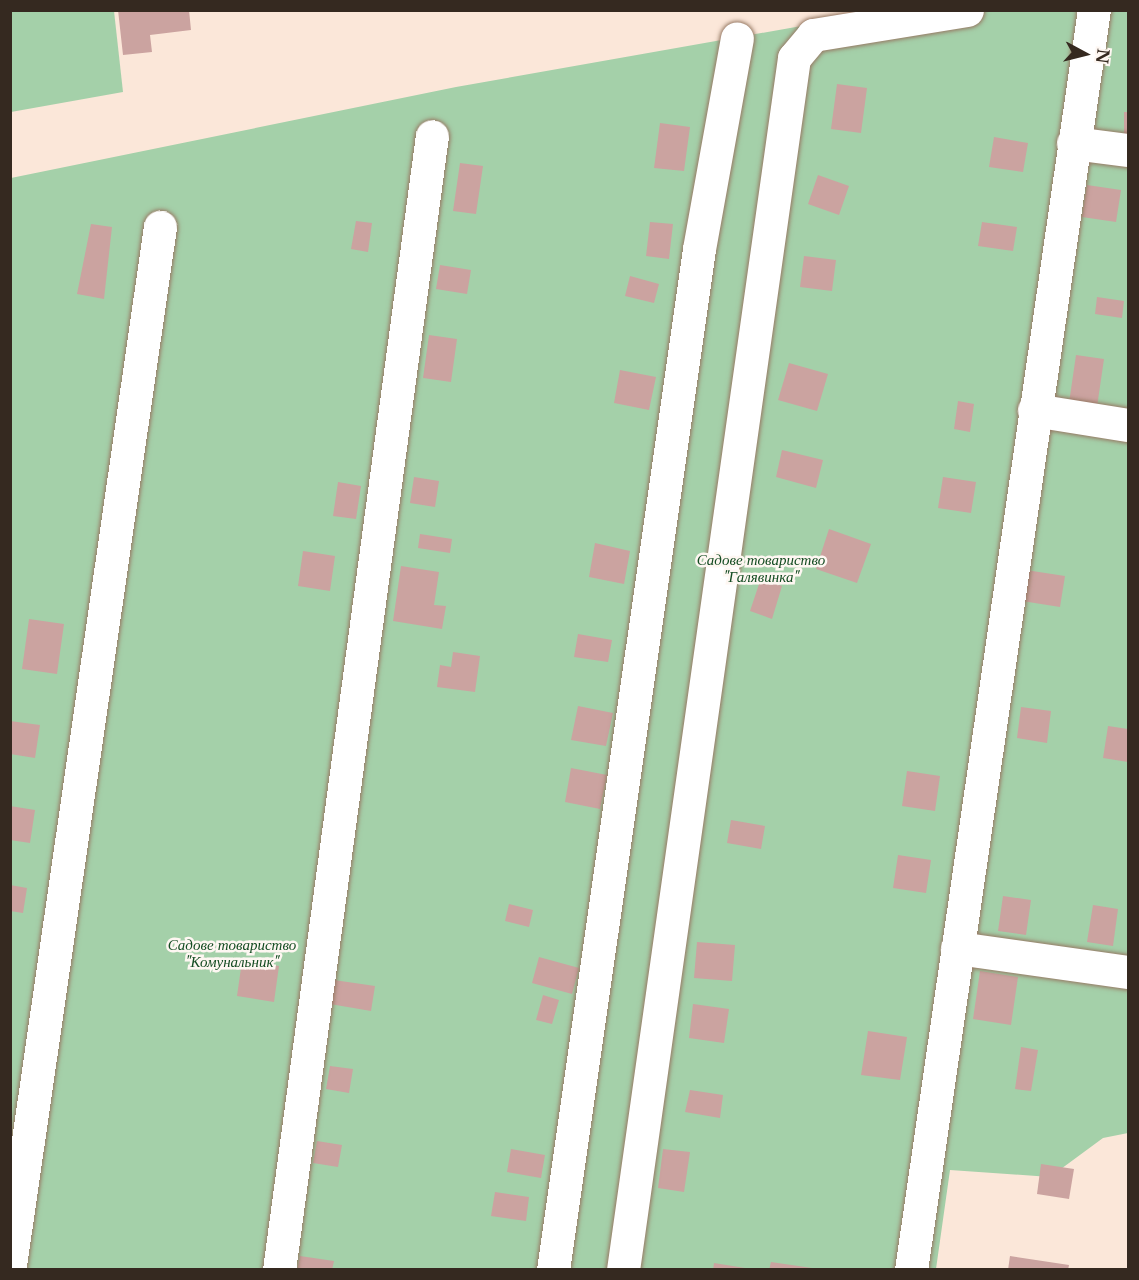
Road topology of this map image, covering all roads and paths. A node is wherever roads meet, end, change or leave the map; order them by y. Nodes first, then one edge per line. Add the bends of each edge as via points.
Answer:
1 (967, 10) edge
2 (1095, 10) edge
3 (737, 38) dead end
4 (432, 136) dead end
5 (1073, 143) junction
6 (1128, 150) edge
7 (160, 227) dead end
8 (1034, 410) junction
9 (1128, 425) edge
10 (957, 948) junction
11 (1128, 972) edge
12 (10, 1265) edge
13 (279, 1269) edge
14 (553, 1269) edge
15 (623, 1269) edge
16 (911, 1269) edge

1 - 15 street via 813,35 794,58
2 - 5 street
3 - 14 street via 697,261
4 - 13 street
5 - 6 street
5 - 8 street
7 - 12 street
8 - 9 street
8 - 10 street
10 - 11 street
10 - 16 street

